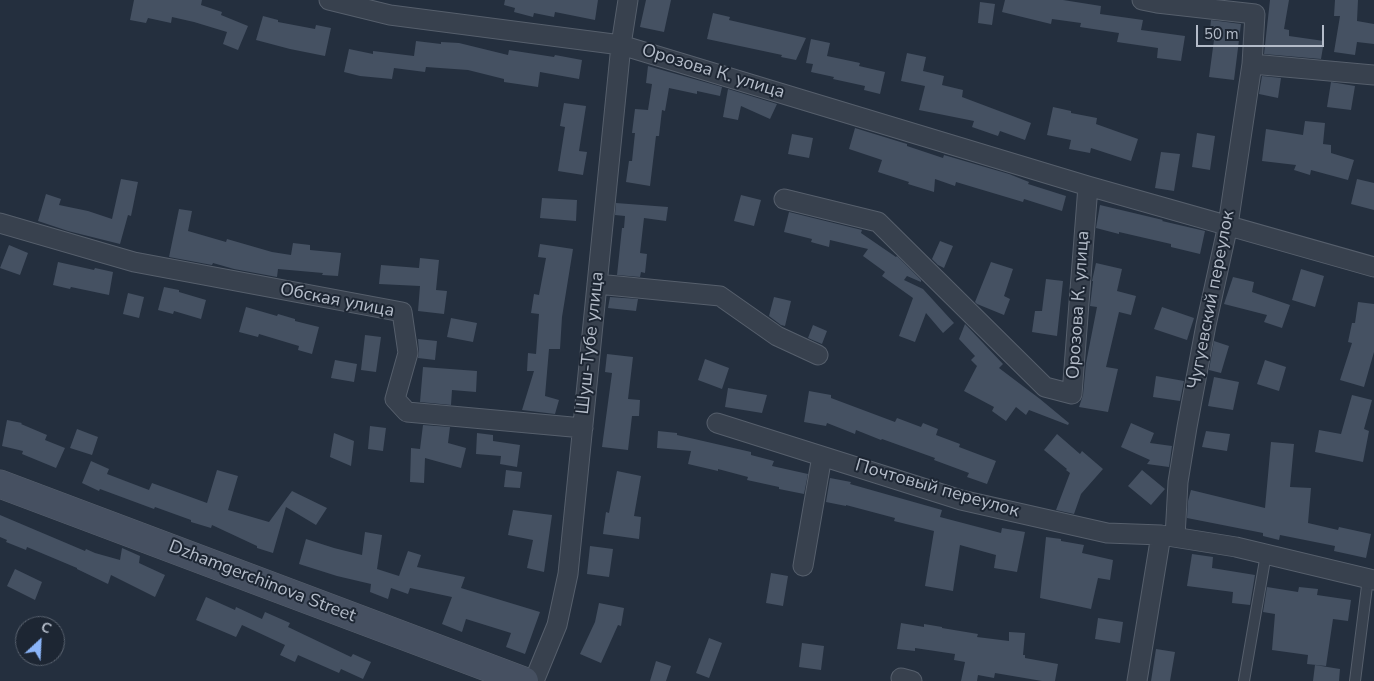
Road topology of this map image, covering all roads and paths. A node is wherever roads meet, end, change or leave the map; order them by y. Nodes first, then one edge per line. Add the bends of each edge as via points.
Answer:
1 (329, 0) edge
2 (628, 0) edge
3 (1142, 0) edge
4 (621, 44) junction
5 (1252, 64) junction
6 (1374, 75) edge
7 (1088, 186) junction
8 (784, 199) dead end
9 (0, 223) edge
10 (1228, 225) junction
11 (1374, 267) edge
12 (597, 284) junction
13 (818, 355) dead end
14 (717, 423) dead end
15 (583, 428) junction
16 (822, 456) junction
17 (0, 484) edge
18 (1168, 536) junction
19 (1266, 554) junction
20 (803, 566) dead end
21 (1371, 579) edge
22 (524, 681) edge
23 (534, 681) edge
24 (1137, 681) edge
25 (1244, 681) edge
26 (1355, 681) edge

1 - 4 street, Орозова К. улица via 390,15
2 - 4 street, Шуш-Тубе улица
3 - 5 street, Чугуевский переулок via 1255,14
4 - 7 street, Орозова К. улица
4 - 12 street, Шуш-Тубе улица
5 - 6 street
5 - 10 street, Чугуевский переулок
7 - 8 street, Орозова К. улица via 1072,394 1045,387 878,222
7 - 10 street, Орозова К. улица
9 - 15 street, Обская улица via 134,262 402,312 408,353 396,399 407,412
10 - 11 street, Орозова К. улица
10 - 18 street, Чугуевский переулок via 1206,325
12 - 13 street via 720,296 777,336
12 - 15 street, Шуш-Тубе улица
14 - 16 street, Почтовый переулок
15 - 23 street, Шуш-Тубе улица via 568,574 557,626
16 - 18 street, Почтовый переулок via 961,500 1107,533
16 - 20 street
17 - 22 street, Dzhamgerchinova Street
18 - 19 street, Почтовый переулок
18 - 24 street
19 - 21 street, Почтовый переулок
19 - 25 lane
21 - 26 lane, Почтовый переулок

